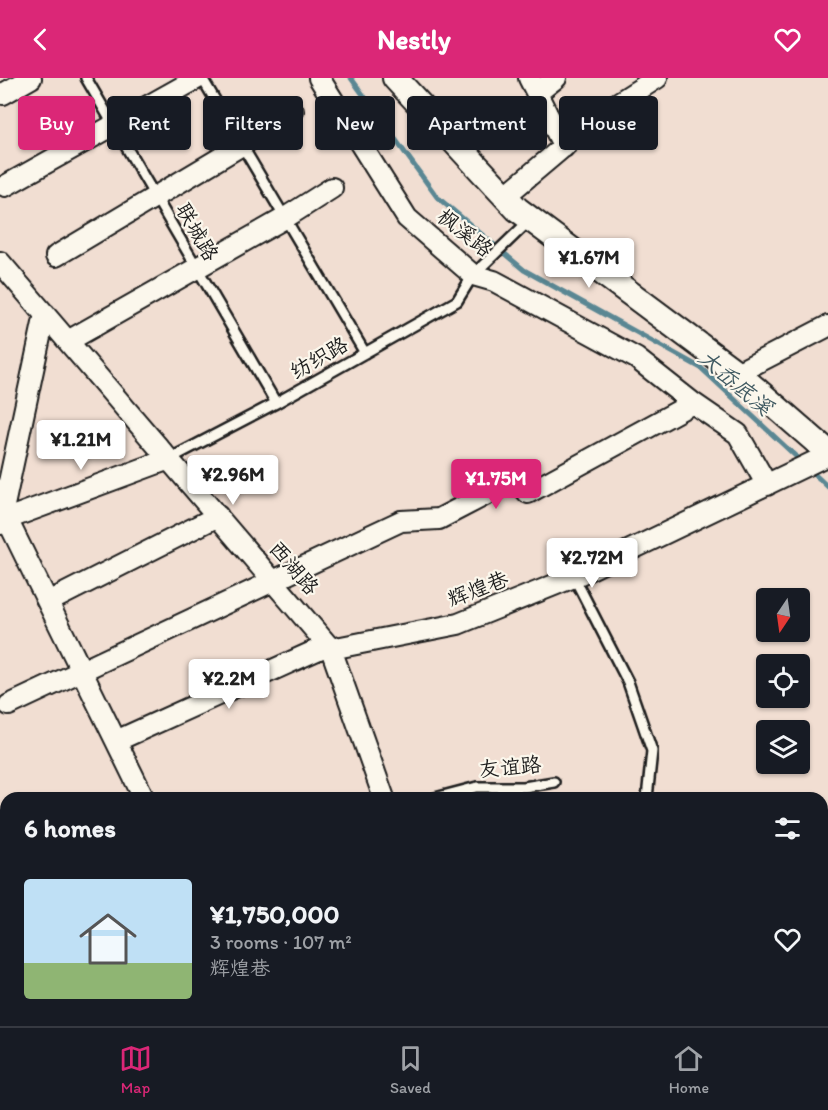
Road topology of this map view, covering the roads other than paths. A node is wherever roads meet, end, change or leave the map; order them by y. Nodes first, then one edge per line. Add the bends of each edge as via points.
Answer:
1 (31, 78) edge
2 (86, 78) edge
3 (200, 78) edge
4 (319, 78) edge
5 (395, 78) edge
6 (556, 78) edge
7 (657, 78) edge
8 (533, 86) edge
9 (3, 94) dead end
10 (167, 96) edge
11 (211, 96) edge
12 (629, 96) edge
13 (107, 113) edge
14 (107, 129) edge
15 (559, 137) edge
16 (129, 150) edge
17 (235, 150) edge
18 (244, 150) edge
19 (560, 150) edge
20 (5, 186) dead end
21 (332, 188) dead end
22 (504, 196) junction
23 (156, 197) junction
24 (285, 218) junction
25 (529, 220) junction
26 (56, 256) dead end
27 (0, 262) edge
28 (196, 266) junction
29 (473, 275) junction
30 (45, 314) junction
31 (828, 326) edge
32 (68, 341) junction
33 (365, 353) junction
34 (737, 373) junction
35 (276, 403) junction
36 (693, 403) junction
37 (828, 454) edge
38 (169, 459) junction
39 (767, 485) junction
40 (218, 516) junction
41 (3, 518) edge
42 (574, 577) junction
43 (274, 582) junction
44 (48, 602) junction
45 (329, 647) junction
46 (82, 672) junction
47 (9, 705) dead end
48 (116, 741) junction
49 (554, 782) dead end
50 (141, 792) edge
51 (382, 792) edge
52 (458, 792) edge
53 (649, 792) edge

1 - 9 street
2 - 13 lane, 联城路
3 - 10 street
3 - 11 lane
4 - 29 street, 枫溪路 via 407,218
5 - 22 street
6 - 8 street
7 - 12 street
8 - 15 street
14 - 20 street
16 - 23 lane, 联城路
17 - 23 street
18 - 24 lane
19 - 22 street
21 - 24 street
22 - 25 street
23 - 26 street
23 - 28 lane, 联城路
24 - 28 street
24 - 33 lane
25 - 29 lane, 纺织路
25 - 34 street
27 - 30 street, 西湖路
28 - 32 street
28 - 35 lane, 联城路
29 - 33 lane, 纺织路 via 457,301
29 - 36 street, 枫溪路 via 494,281 636,358
30 - 32 street, 西湖路
30 - 41 street
31 - 34 street
32 - 38 street, 西湖路
33 - 35 lane, 纺织路
34 - 37 street
35 - 38 lane, 纺织路
36 - 39 street, 枫溪路 via 738,434
36 - 43 street via 528,493 516,479 439,519 401,521
37 - 39 street, 辉煌巷
38 - 40 street, 西湖路
38 - 41 street
39 - 42 street, 辉煌巷
40 - 43 street, 西湖路
40 - 44 street
41 - 44 street
42 - 45 street, 辉煌巷 via 458,624
42 - 53 lane via 628,682 652,751
43 - 45 street, 西湖路
43 - 46 street
44 - 46 street
45 - 48 street, 辉煌巷
45 - 51 street, 西湖路
46 - 47 street
46 - 48 street
48 - 50 street
49 - 52 lane, 友谊路

